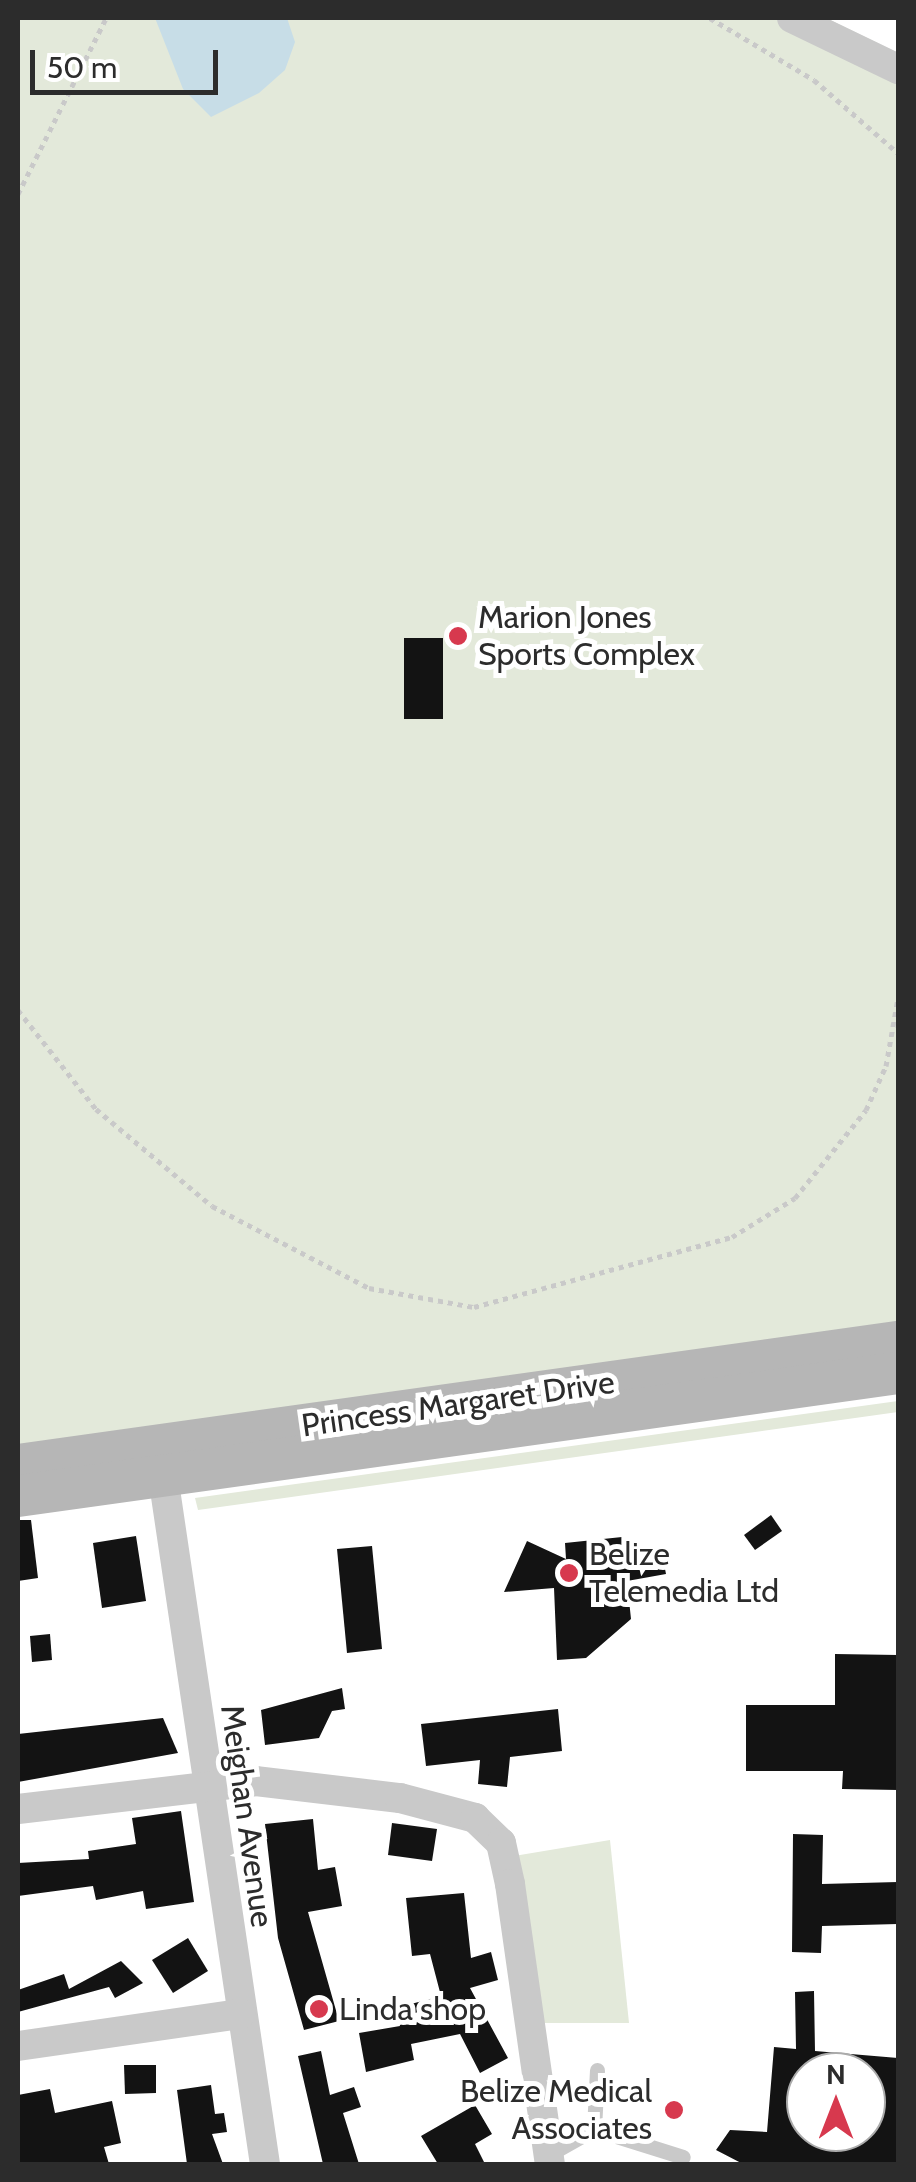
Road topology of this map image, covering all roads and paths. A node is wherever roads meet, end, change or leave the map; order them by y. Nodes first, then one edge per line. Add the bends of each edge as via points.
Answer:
1 (106, 18) edge
2 (710, 18) edge
3 (792, 18) edge
4 (898, 70) edge
5 (898, 153) edge
6 (18, 194) edge
7 (898, 998) edge
8 (18, 1010) edge
9 (898, 1342) edge
10 (898, 1373) edge
11 (18, 1465) edge
12 (164, 1476) junction
13 (18, 1496) edge
14 (206, 1786) junction
15 (18, 1809) edge
16 (241, 2014) junction
17 (18, 2046) edge
18 (597, 2070) dead end
19 (594, 2129) junction
20 (684, 2157) dead end
21 (549, 2160) edge
22 (265, 2164) edge

1 - 6 path
2 - 5 path via 814,80
3 - 4 street
7 - 8 path via 886,1066 866,1110 795,1198 732,1237 474,1307 368,1288 212,1206 96,1109
9 - 11 main road, Princess Margaret Drive
10 - 12 main road, Princess Margaret Drive
12 - 13 main road, Princess Margaret Drive
12 - 14 street, Meighan Avenue
14 - 15 street
14 - 16 street, Meighan Avenue
14 - 21 street via 256,1780 400,1798 475,1818 501,1842
16 - 17 street
16 - 22 street, Meighan Avenue
18 - 19 lane
19 - 20 lane
19 - 21 lane

